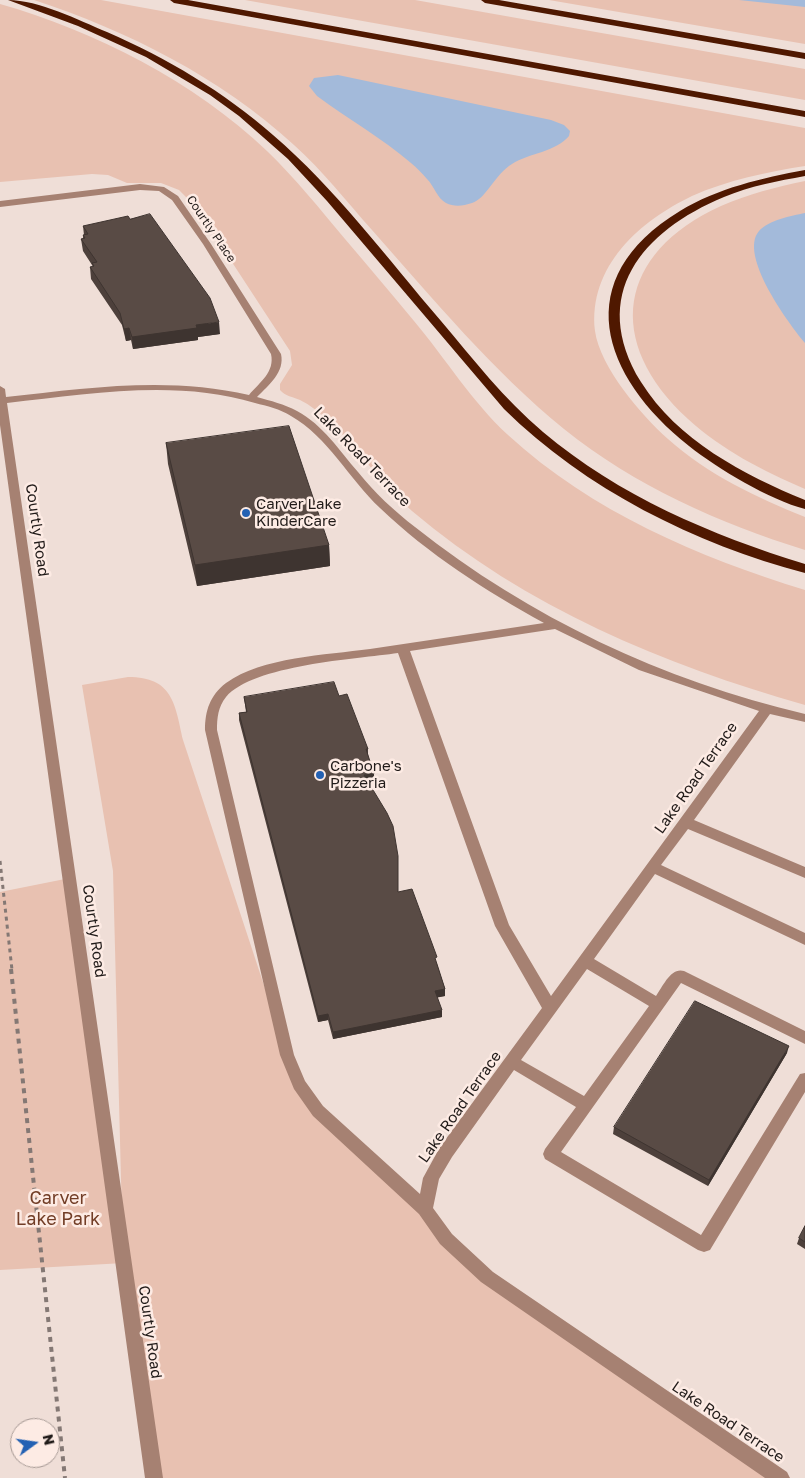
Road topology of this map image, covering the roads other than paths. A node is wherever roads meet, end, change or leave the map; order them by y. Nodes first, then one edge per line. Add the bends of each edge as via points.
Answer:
1 (12, 0) edge
2 (174, 0) edge
3 (485, 0) edge
4 (805, 56) edge
5 (805, 114) edge
6 (805, 173) edge
7 (0, 204) edge
8 (1, 397) edge
9 (250, 398) junction
10 (805, 505) edge
11 (805, 569) edge
12 (558, 625) junction
13 (403, 649) junction
14 (767, 709) junction
15 (805, 718) edge
16 (685, 822) junction
17 (652, 867) junction
18 (805, 873) edge
19 (805, 939) edge
20 (584, 961) junction
21 (658, 1004) junction
22 (550, 1008) junction
23 (805, 1038) edge
24 (512, 1062) junction
25 (805, 1078) edge
26 (586, 1105) junction
27 (425, 1209) junction
28 (154, 1478) edge
29 (781, 1478) edge

1 - 11 highway via 90,28 152,58 205,89 261,130 304,171 518,415 565,455 627,496 684,524
2 - 5 highway
3 - 4 highway
6 - 10 highway via 719,195 663,227 634,255 622,274 614,296 612,321 627,369 665,419 724,465
7 - 9 street, Courtly Place via 140,187 172,195 276,354 279,363 276,369
8 - 9 street, Lake Road Terrace via 140,388 210,391
8 - 28 street, Courtly Road
9 - 12 street, Lake Road Terrace via 287,410 310,423 364,486 416,533 491,587
12 - 13 street
12 - 14 street, Lake Road Terrace via 644,667
13 - 22 street via 502,926
13 - 27 street via 280,666 254,673 224,690 213,710 211,730 287,1055 299,1084 318,1112
14 - 15 street
14 - 16 street, Lake Road Terrace
16 - 17 street, Lake Road Terrace
16 - 18 street
17 - 19 street
17 - 20 street, Lake Road Terrace
20 - 21 street
20 - 22 street, Lake Road Terrace
21 - 23 street via 679,975
21 - 26 street
22 - 24 street, Lake Road Terrace
24 - 26 street
24 - 27 street, Lake Road Terrace via 446,1152 432,1178
25 - 26 street via 704,1245 551,1154
27 - 29 street, Lake Road Terrace via 446,1239 486,1277

